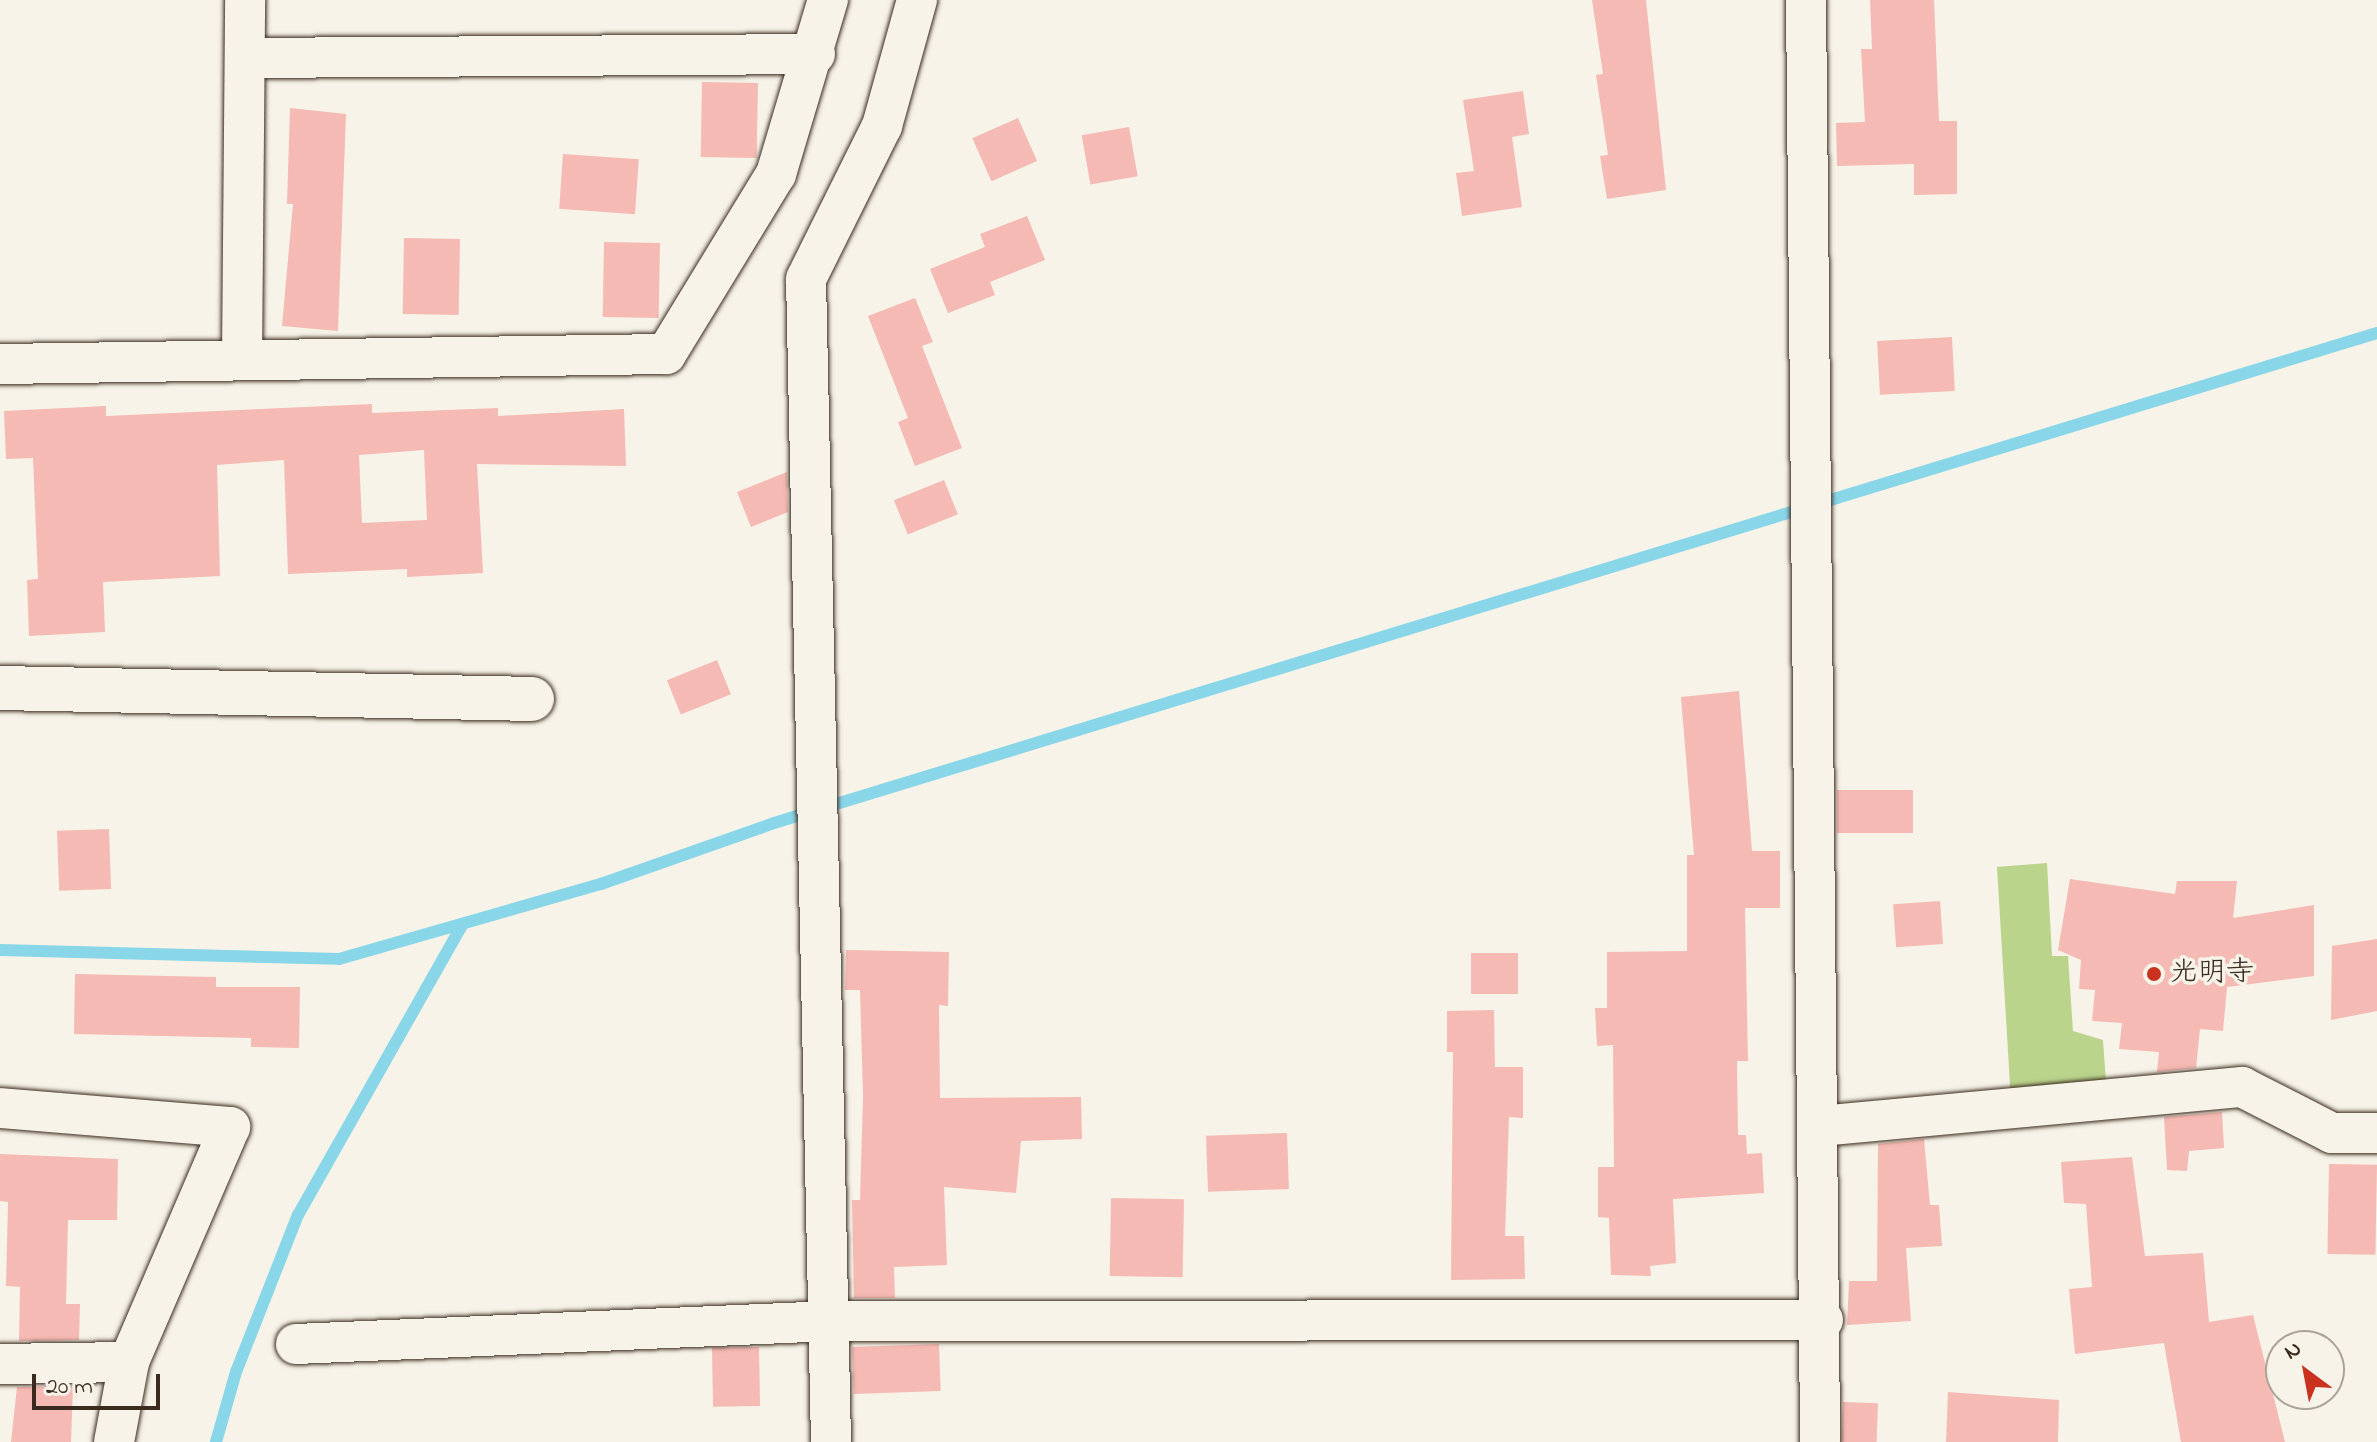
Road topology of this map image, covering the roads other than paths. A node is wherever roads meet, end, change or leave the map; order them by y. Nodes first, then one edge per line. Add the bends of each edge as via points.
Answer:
1 (245, 0) edge
2 (828, 0) edge
3 (917, 0) edge
4 (1806, 0) edge
5 (815, 54) junction
6 (246, 58) junction
7 (242, 359) junction
8 (0, 364) edge
9 (0, 688) edge
10 (532, 699) dead end
11 (0, 1108) edge
12 (1820, 1126) junction
13 (2377, 1133) edge
14 (1823, 1320) junction
15 (831, 1321) junction
16 (296, 1344) dead end
17 (129, 1362) junction
18 (0, 1364) edge
19 (114, 1442) edge
20 (831, 1442) edge
21 (1820, 1442) edge

1 - 6 street
2 - 5 street
3 - 15 street via 882,126 806,279
4 - 12 street
5 - 6 street
5 - 7 street via 776,174 666,354
6 - 7 street
7 - 8 street
9 - 10 street
11 - 17 street via 230,1127
12 - 13 street via 2242,1087 2332,1133
12 - 14 street
14 - 15 street
14 - 21 street
15 - 16 street
15 - 20 street
17 - 18 street
17 - 19 street

